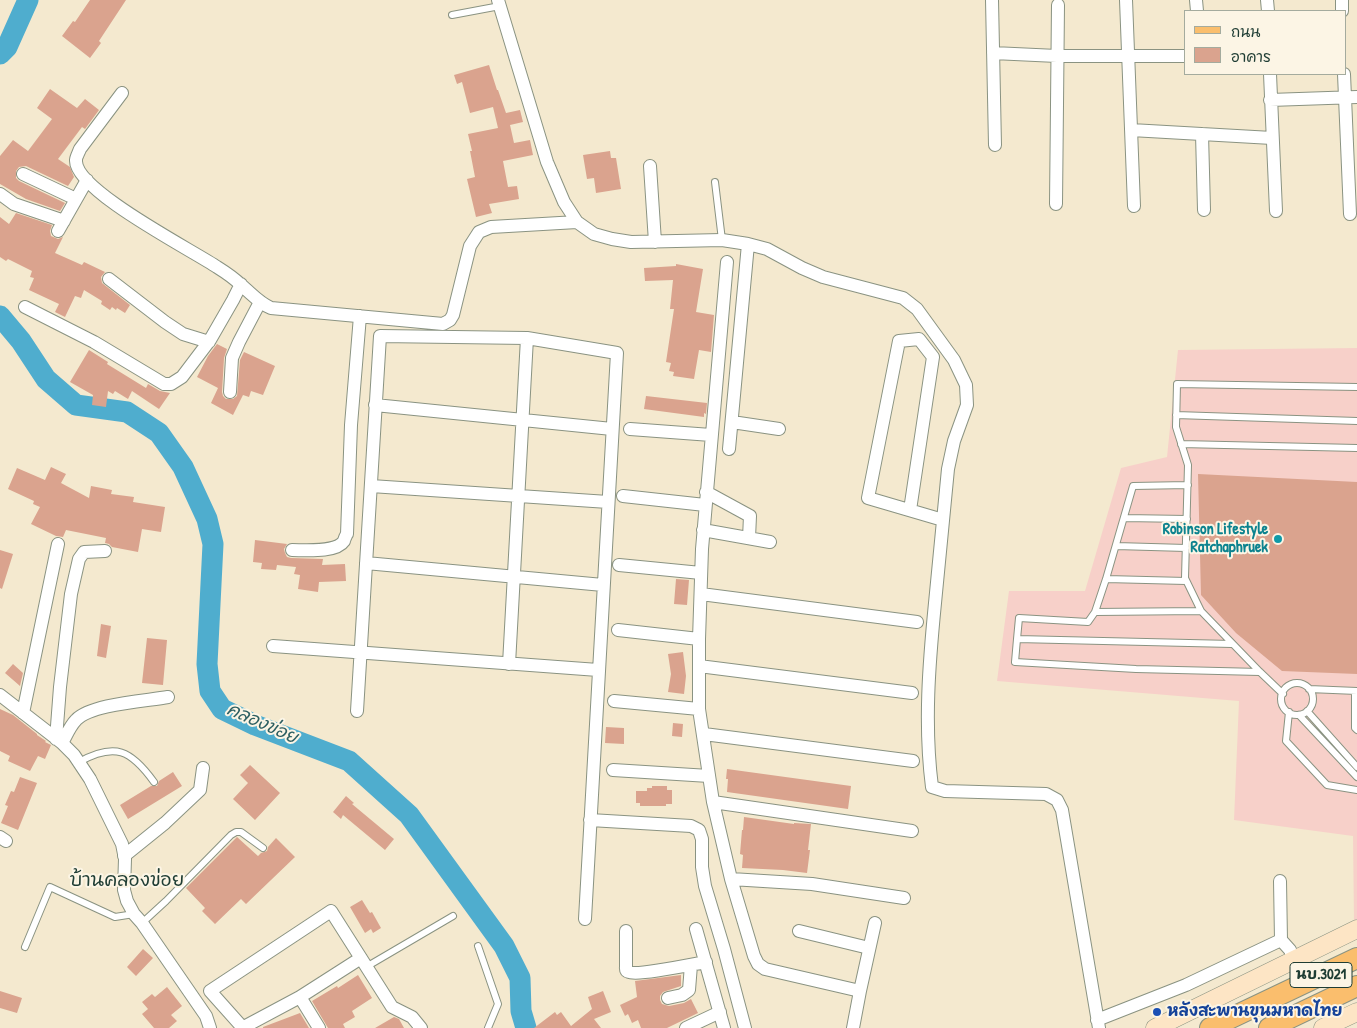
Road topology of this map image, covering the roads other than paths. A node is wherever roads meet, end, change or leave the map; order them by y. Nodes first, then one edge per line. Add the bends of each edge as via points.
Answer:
1 (992, 0) edge
2 (1126, 0) edge
3 (499, 3) edge
4 (1058, 5) dead end
5 (452, 15) dead end
6 (993, 53) junction
7 (1057, 56) junction
8 (1129, 56) junction
9 (1184, 56) edge
10 (1270, 75) edge
11 (1344, 75) edge
12 (122, 93) dead end
13 (1351, 97) edge
14 (1270, 100) junction
15 (1131, 130) junction
16 (1202, 134) junction
17 (1272, 138) junction
18 (995, 145) dead end
19 (650, 166) dead end
20 (22, 174) dead end
21 (87, 180) junction
22 (715, 182) dead end
23 (0, 194) edge
24 (76, 199) junction
25 (1056, 204) dead end
26 (1134, 206) dead end
27 (1204, 210) dead end
28 (1276, 211) dead end
29 (1350, 214) dead end
30 (577, 222) junction
31 (722, 240) junction
32 (655, 242) junction
33 (748, 244) junction
34 (727, 262) dead end
35 (109, 279) dead end
36 (241, 284) junction
37 (260, 302) junction
38 (25, 307) dead end
39 (360, 316) junction
40 (527, 338) junction
41 (209, 342) junction
42 (1357, 387) edge
43 (230, 392) dead end
44 (376, 405) junction
45 (1176, 415) junction
46 (522, 420) junction
47 (1357, 421) edge
48 (732, 422) junction
49 (612, 429) junction
50 (630, 429) dead end
51 (779, 429) dead end
52 (711, 435) junction
53 (1181, 444) junction
54 (1357, 448) edge
55 (729, 449) dead end
56 (1188, 485) junction
57 (371, 486) junction
58 (706, 492) junction
59 (518, 496) junction
60 (623, 496) dead end
61 (608, 502) junction
62 (705, 505) junction
63 (910, 510) junction
64 (1124, 518) junction
65 (1187, 519) junction
66 (943, 520) junction
67 (703, 530) junction
68 (749, 538) junction
69 (770, 542) dead end
70 (58, 544) dead end
71 (1116, 546) junction
72 (1186, 548) junction
73 (292, 550) dead end
74 (105, 551) dead end
75 (366, 563) junction
76 (619, 566) dead end
77 (701, 573) junction
78 (514, 577) junction
79 (1106, 579) junction
80 (1186, 580) junction
81 (603, 585) junction
82 (701, 594) junction
83 (1202, 611) junction
84 (1096, 612) junction
85 (917, 622) dead end
86 (618, 630) dead end
87 (699, 639) junction
88 (1018, 639) junction
89 (1232, 644) junction
90 (273, 646) dead end
91 (361, 653) junction
92 (509, 664) junction
93 (699, 666) junction
94 (598, 670) junction
95 (1260, 672) junction
96 (1309, 689) junction
97 (1356, 691) edge
98 (912, 693) dead end
99 (1283, 694) junction
100 (0, 695) edge
101 (168, 697) dead end
102 (614, 700) dead end
103 (699, 709) junction
104 (357, 711) dead end
105 (1307, 711) junction
106 (23, 712) junction
107 (1289, 712) junction
108 (1299, 715) junction
109 (1357, 730) edge
110 (704, 734) junction
111 (59, 741) junction
112 (914, 761) dead end
113 (79, 762) junction
114 (1357, 767) edge
115 (203, 768) dead end
116 (613, 770) dead end
117 (709, 776) junction
118 (1357, 777) edge
119 (154, 782) dead end
120 (1357, 790) edge
121 (713, 802) junction
122 (590, 820) junction
123 (912, 831) dead end
124 (263, 848) dead end
125 (124, 856) junction
126 (731, 879) junction
127 (1280, 881) dead end
128 (904, 898) dead end
129 (452, 916) dead end
130 (138, 918) junction
131 (585, 918) dead end
132 (874, 923) dead end
133 (696, 929) dead end
134 (1357, 929) edge
135 (626, 931) dead end
136 (799, 931) dead end
137 (1281, 940) junction
138 (478, 946) dead end
139 (25, 947) dead end
140 (869, 948) junction
141 (1357, 958) edge
142 (1294, 960) junction
143 (706, 962) junction
144 (364, 963) junction
145 (691, 965) junction
146 (1357, 986) edge
147 (860, 991) junction
148 (300, 997) junction
149 (668, 998) dead end
150 (720, 1012) junction
151 (1357, 1012) edge
152 (1098, 1024) edge
153 (1155, 1027) edge
154 (1323, 1027) edge
155 (210, 1028) edge
156 (243, 1028) edge
157 (319, 1028) edge
158 (421, 1028) edge
159 (488, 1028) edge
160 (686, 1028) edge
161 (724, 1028) edge
162 (745, 1028) edge
163 (853, 1028) edge
164 (1210, 1028) edge
165 (1269, 1028) edge

1 - 6 street
2 - 8 street
3 - 5 lane
3 - 30 street via 547,162 564,202
4 - 7 street
6 - 7 street
6 - 18 street
7 - 8 street
7 - 25 street
8 - 9 street
8 - 15 street
10 - 14 street
11 - 13 street
12 - 21 street via 80,149 76,160
13 - 14 street
13 - 29 street
14 - 17 street
15 - 16 street
15 - 26 street
16 - 17 street
16 - 27 street
17 - 28 street
19 - 32 street
20 - 24 street
21 - 24 street
21 - 36 street via 129,214
22 - 31 lane
23 - 24 street via 61,226
30 - 32 street via 594,234 612,239
30 - 39 street via 491,227 479,232 470,246 453,315 443,324
31 - 32 street
31 - 33 street
33 - 48 street
33 - 66 street via 767,249 823,277 903,298 917,309 954,360 966,385 967,405 950,460
34 - 52 street
35 - 41 street via 183,334
36 - 37 street
36 - 41 street
37 - 39 street via 271,308
37 - 43 street via 232,358
38 - 41 street via 94,342 164,384 171,384 182,377
39 - 73 street via 351,424 347,534 339,546 331,549
40 - 44 street via 380,336
40 - 46 street
40 - 49 street via 616,353
42 - 45 lane via 1177,384
44 - 46 street
44 - 57 street
45 - 47 lane
45 - 53 lane
46 - 49 street
46 - 59 street
48 - 51 street
48 - 55 street
49 - 61 street
50 - 52 street
52 - 58 street
53 - 54 lane
53 - 56 lane via 1188,465
56 - 64 lane via 1133,486
56 - 65 lane
57 - 59 street
57 - 75 street
58 - 62 street
58 - 68 street via 750,516
59 - 61 street
59 - 78 street
60 - 62 street
61 - 81 street
62 - 67 street
63 - 63 street via 868,498 898,341 919,340 933,357
63 - 66 street
64 - 65 lane
64 - 71 lane
65 - 72 lane
66 - 152 street via 929,664 932,787 945,791 1046,794 1057,800 1062,810
67 - 68 street
67 - 77 street
68 - 69 street
70 - 106 street
71 - 72 lane
71 - 79 lane
72 - 80 lane
74 - 111 street via 84,552 79,559 60,687
75 - 78 street
75 - 91 street
76 - 77 street
77 - 82 street
78 - 81 street
78 - 92 street
79 - 80 lane
79 - 84 lane
80 - 83 lane
81 - 94 street
82 - 85 street
82 - 87 street
83 - 84 lane
83 - 89 lane
84 - 88 lane via 1088,622 1019,618
86 - 87 street
87 - 93 street
88 - 89 lane
88 - 95 lane via 1015,662
89 - 95 lane
90 - 91 street
91 - 92 street
91 - 104 street
92 - 94 street
93 - 98 street
93 - 103 street
94 - 122 street
95 - 99 lane
96 - 97 lane
96 - 99 lane via 1302,684 1292,684
96 - 105 lane via 1313,699
97 - 109 lane
99 - 107 lane via 1283,704
100 - 106 street
101 - 111 street via 86,712
102 - 103 street
103 - 110 street
105 - 108 lane
105 - 114 lane
106 - 111 street
107 - 108 lane
107 - 120 lane via 1286,741 1327,785
108 - 118 lane
110 - 112 street
110 - 117 street
111 - 113 street
113 - 119 lane via 93,754 119,751 143,766
113 - 125 street via 122,844
115 - 125 street via 200,790
116 - 117 street
117 - 121 street
121 - 123 street
121 - 126 street
122 - 131 street
122 - 162 street via 691,826 699,830 705,886
124 - 130 lane via 241,832 231,835 166,901
125 - 130 street via 124,890
126 - 128 street via 812,884
126 - 147 street via 758,964 765,970
127 - 137 street
129 - 144 lane
130 - 139 lane via 115,917 50,887
130 - 155 street via 206,1016
132 - 140 street
133 - 143 street
134 - 142 main road, นบ.3021
135 - 145 street via 628,972
136 - 140 street
137 - 142 street
137 - 152 street
138 - 159 lane via 498,1004
140 - 147 street
141 - 164 main road, นบ.3021
142 - 153 main road, นบ.3021
143 - 145 street
143 - 150 street
144 - 148 street
144 - 156 street via 331,911 210,991
144 - 158 street via 392,1007 412,1017
145 - 149 street via 689,990
146 - 165 main road, นบ.3021
147 - 163 street
148 - 156 street
148 - 157 street
150 - 160 street
150 - 161 street
151 - 154 main road

